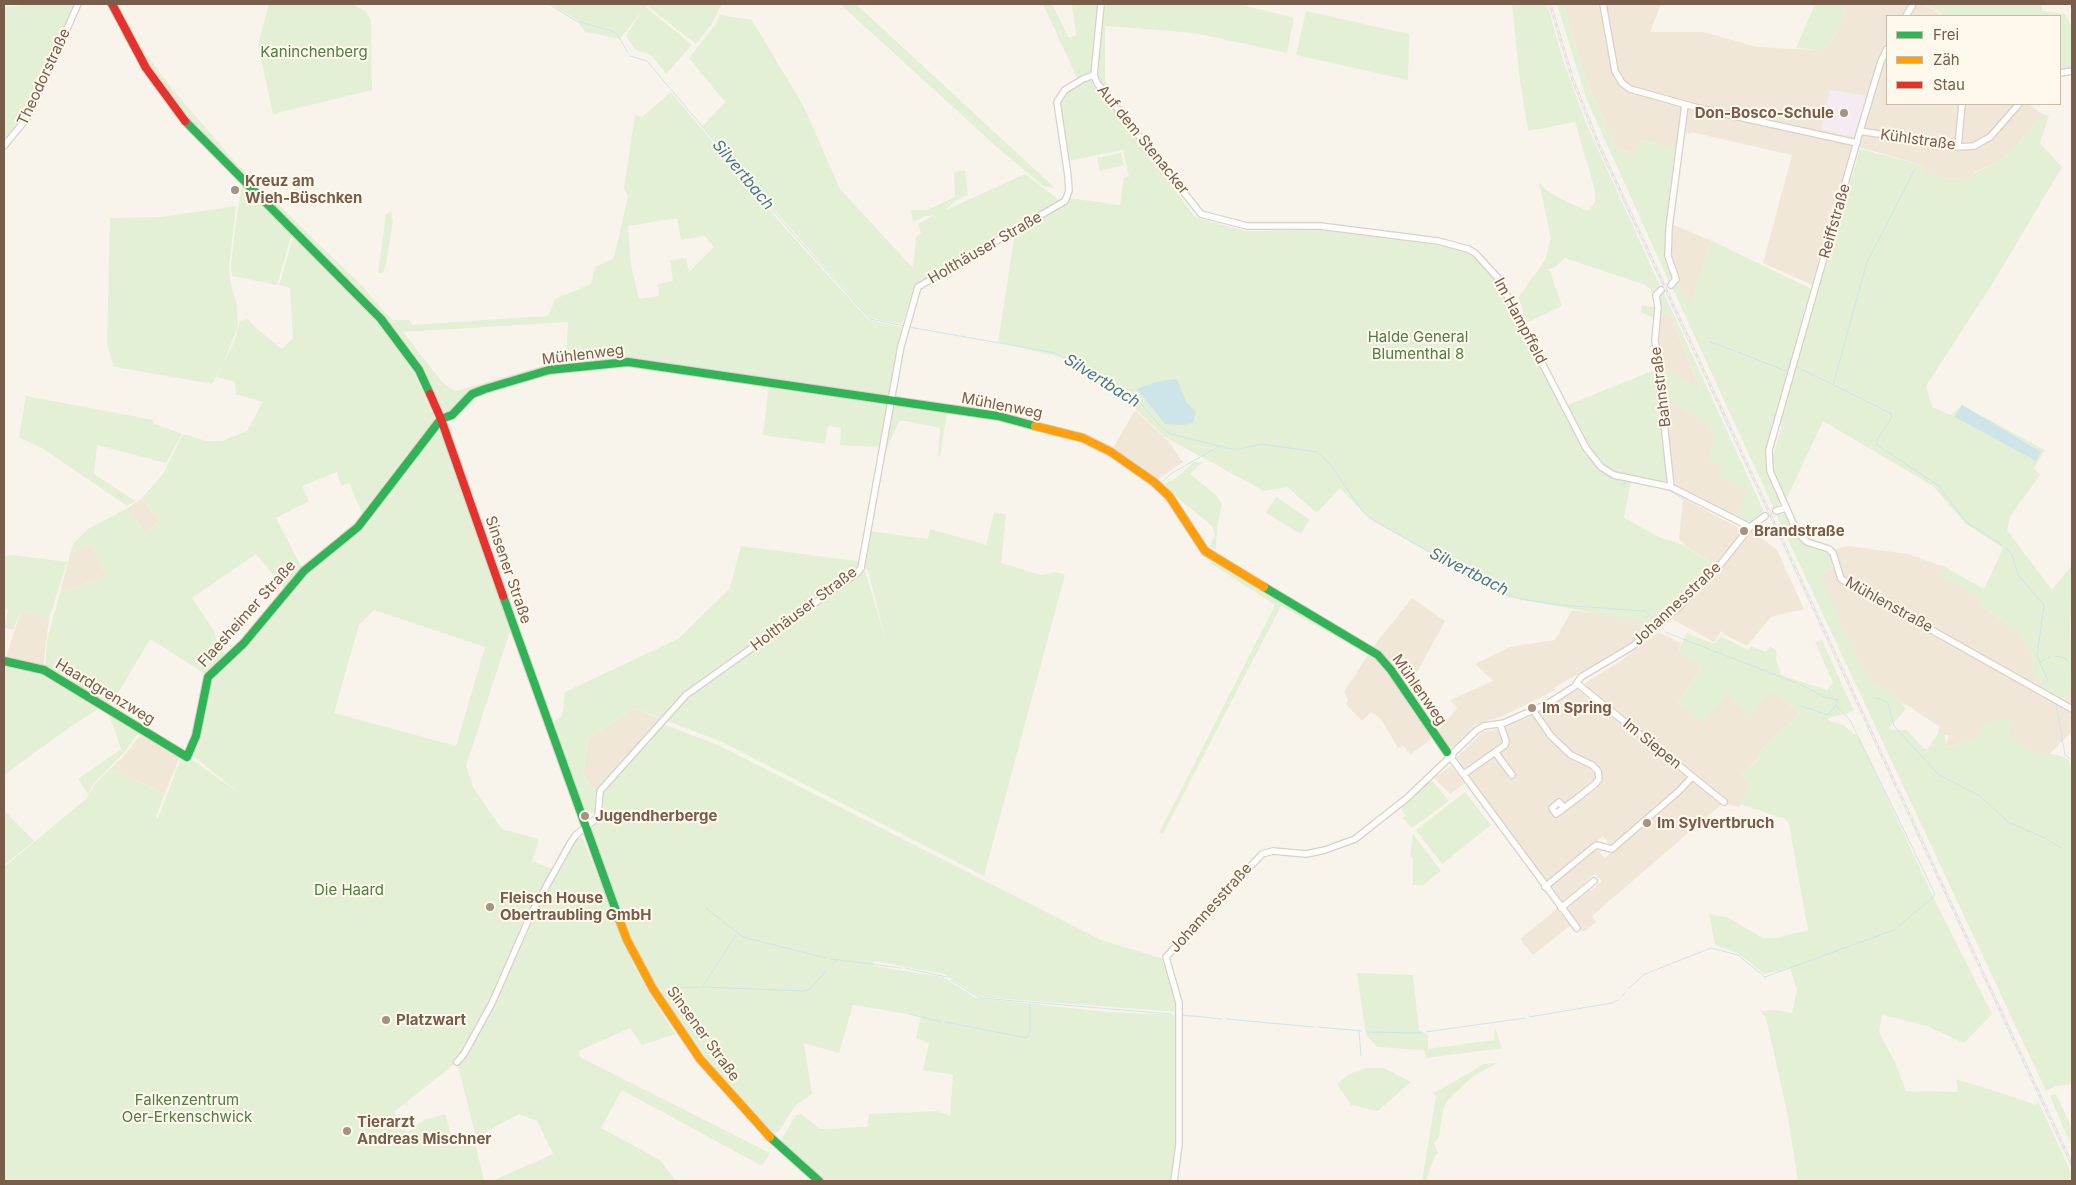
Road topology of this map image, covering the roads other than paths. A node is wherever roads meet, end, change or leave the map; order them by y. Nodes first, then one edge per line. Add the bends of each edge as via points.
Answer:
1 (78, 4) edge
2 (112, 4) edge
3 (1100, 4) edge
4 (1603, 4) edge
5 (1913, 4) edge
6 (1907, 15) edge
7 (1886, 51) edge
8 (1094, 75) junction
9 (1686, 105) junction
10 (1962, 105) edge
11 (2018, 105) edge
12 (1860, 131) junction
13 (1857, 143) junction
14 (4, 146) edge
15 (1958, 146) junction
16 (1201, 214) joint
17 (1671, 285) dead end
18 (1661, 290) dead end
19 (1785, 394) joint
20 (890, 401) junction
21 (441, 419) junction
22 (1671, 487) junction
23 (1786, 508) junction
24 (1776, 512) dead end
25 (1766, 516) dead end
26 (1750, 527) junction
27 (4, 661) edge
28 (1578, 684) junction
29 (2072, 709) edge
30 (1534, 710) junction
31 (1500, 724) junction
32 (1495, 752) junction
33 (1450, 756) junction
34 (187, 757) joint
35 (1464, 774) junction
36 (1512, 775) dead end
37 (1692, 777) junction
38 (1724, 802) dead end
39 (1564, 808) dead end
40 (585, 828) junction
41 (1594, 881) dead end
42 (1545, 887) junction
43 (1561, 908) junction
44 (1577, 928) dead end
45 (457, 1062) dead end
46 (819, 1181) edge
47 (1174, 1181) edge

1 - 14 street, Theodorstraße via 28,117
2 - 21 street, Sinsener Straße via 146,68 185,121 340,276 401,343 419,370
3 - 8 street, Auf dem Stenacker
4 - 9 street, Kühlstraße via 1615,71 1622,84 1637,93
5 - 6 street
7 - 12 street, Reiffstraße
8 - 16 street, Auf dem Stenacker via 1107,99
8 - 20 street, Holthäuser Straße via 1065,90 1057,102 1068,176 1069,191 1065,201 921,285 904,331
9 - 13 street, Kühlstraße
9 - 17 street via 1668,228 1668,256 1676,279
10 - 15 street
11 - 15 street, Kühlstraße via 1986,140 1974,146
12 - 13 street, Reiffstraße
12 - 15 street, Kühlstraße
13 - 19 street, Reiffstraße
16 - 22 street, Im Hampffeld via 1247,226 1320,226 1438,241 1475,253 1498,278 1586,448 1601,467 1614,474
18 - 22 street, Bahnstraße via 1656,295 1656,340
19 - 23 street, Mühlenstraße via 1768,464
20 - 21 street, Mühlenweg via 628,362 549,370 504,383 472,394 452,415
20 - 33 street, Mühlenweg via 998,416 1083,438 1111,452 1169,496 1205,551 1378,655
20 - 40 street, Holthäuser Straße via 857,573 686,695 600,791 598,817
21 - 34 street, Flaesheimer Straße via 358,527 304,571 244,643 208,677 196,736
21 - 40 street, Sinsener Straße
22 - 26 street
23 - 24 street
23 - 29 street, Mühlenstraße via 1803,539 1833,554 1841,579
25 - 26 street, Johannesstraße
26 - 28 street, Johannesstraße via 1720,565 1678,608 1633,646 1582,677
27 - 34 street, Haardgrenzweg via 44,670
28 - 30 street, Johannesstraße
28 - 37 street, Im Siepen
30 - 31 street, Johannesstraße
30 - 39 street via 1551,736 1571,755 1598,770 1599,779 1595,784
31 - 32 street via 1506,744
31 - 33 street, Johannesstraße via 1477,730
32 - 35 street
32 - 36 street
33 - 35 street, Mühlenweg
33 - 47 street, Johannesstraße via 1407,798 1355,839 1306,854 1273,851 1262,854 1166,957 1179,1002 1180,1137
35 - 42 street, Mühlenweg
37 - 38 street, Im Siepen
37 - 42 street via 1612,849 1596,845
40 - 45 street, Holthäuser Straße via 572,842 532,912 492,1003
40 - 46 street, Sinsener Straße via 627,940 669,1015 700,1059 745,1111
41 - 43 street
42 - 43 street, Mühlenweg
43 - 44 street, Mühlenweg

